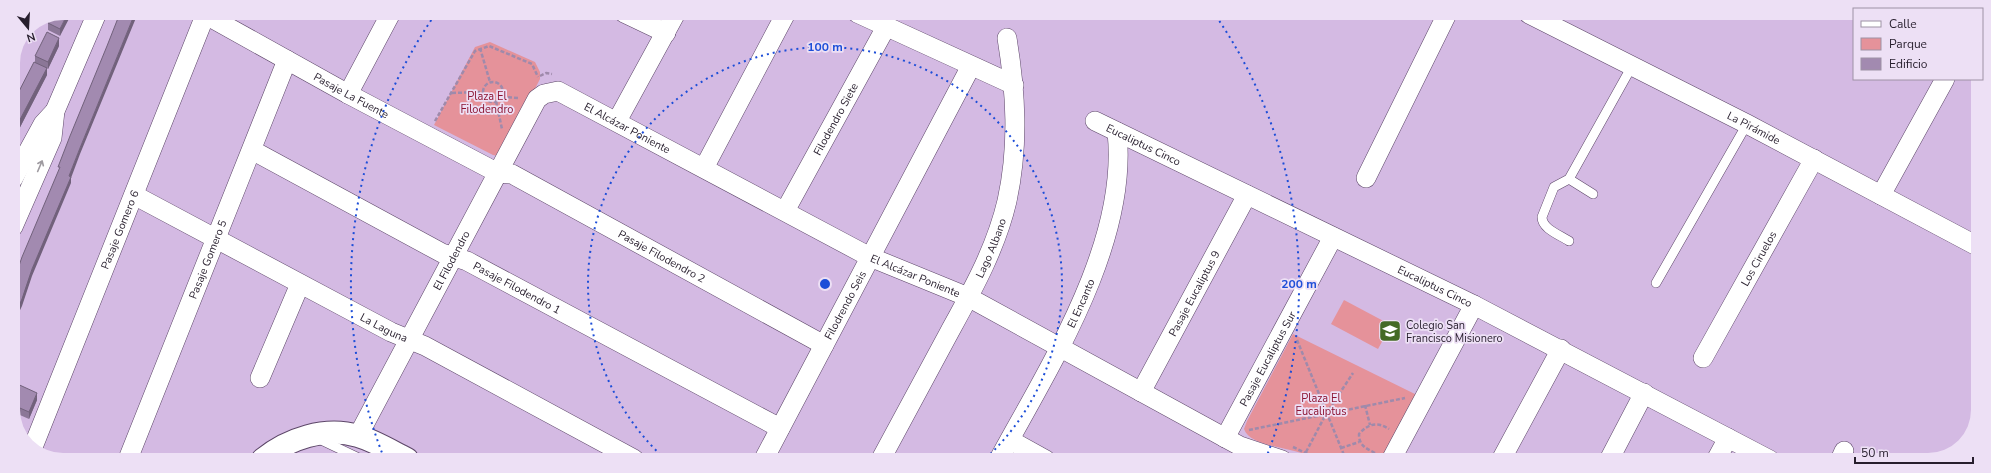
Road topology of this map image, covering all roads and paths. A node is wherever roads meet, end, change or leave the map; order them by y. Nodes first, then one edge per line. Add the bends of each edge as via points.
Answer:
1 (94, 20) edge
2 (204, 20) edge
3 (217, 20) edge
4 (387, 20) edge
5 (639, 20) edge
6 (672, 20) edge
7 (782, 20) edge
8 (872, 20) edge
9 (1444, 20) edge
10 (1541, 20) edge
11 (886, 27) junction
12 (666, 32) junction
13 (1006, 38) dead end
14 (480, 48) junction
15 (287, 60) junction
16 (972, 66) junction
17 (1632, 66) junction
18 (538, 77) dead end
19 (1944, 80) edge
20 (490, 82) junction
21 (1014, 86) junction
22 (483, 92) junction
23 (550, 92) joint
24 (452, 93) junction
25 (348, 94) junction
26 (502, 97) junction
27 (525, 98) dead end
28 (496, 101) junction
29 (55, 111) junction
30 (1095, 121) dead end
31 (617, 122) junction
32 (1747, 124) junction
33 (502, 132) dead end
34 (1116, 132) junction
35 (427, 136) junction
36 (252, 150) junction
37 (1814, 159) junction
38 (20, 166) edge
39 (704, 168) junction
40 (498, 173) junction
41 (1366, 178) dead end
42 (1569, 179) junction
43 (20, 182) edge
44 (31, 188) junction
45 (1593, 194) dead end
46 (134, 195) junction
47 (1247, 195) junction
48 (1882, 195) junction
49 (785, 211) junction
50 (20, 212) edge
51 (1333, 237) junction
52 (216, 239) junction
53 (1569, 241) dead end
54 (1971, 243) edge
55 (454, 257) junction
56 (870, 257) junction
57 (1656, 282) dead end
58 (300, 284) junction
59 (968, 297) junction
60 (1474, 305) junction
61 (1293, 338) dead end
62 (410, 340) junction
63 (824, 345) junction
64 (1060, 348) junction
65 (1561, 349) junction
66 (1703, 358) dead end
67 (1353, 373) dead end
68 (260, 378) dead end
69 (1141, 392) junction
70 (1644, 393) junction
71 (1407, 398) dead end
72 (1365, 405) junction
73 (1326, 414) junction
74 (1370, 425) junction
75 (1246, 426) dead end
76 (780, 428) junction
77 (1390, 429) dead end
78 (306, 436) junction
79 (358, 436) junction
80 (1226, 438) junction
81 (1728, 438) junction
82 (1010, 440) junction
83 (35, 442) edge
84 (1359, 442) junction
85 (1342, 448) junction
86 (1306, 452) joint
87 (130, 453) edge
88 (272, 453) edge
89 (349, 453) edge
90 (394, 453) edge
91 (623, 453) edge
92 (767, 453) edge
93 (884, 453) edge
94 (1003, 453) edge
95 (1033, 453) edge
96 (1285, 453) edge
97 (1344, 453) edge
98 (1376, 453) edge
99 (1386, 453) edge
100 (1505, 453) edge
101 (1612, 453) edge
102 (1720, 453) edge
103 (1757, 453) edge

1 - 29 street
2 - 46 street, Pasaje Gomero 6
3 - 15 street, Pasaje La Fuente
4 - 25 street
5 - 12 street
6 - 12 street
7 - 39 street
8 - 11 street
9 - 41 street
10 - 17 street, La Pirámide
11 - 16 street
11 - 49 street, Filodendro Siete
12 - 31 street
13 - 21 street, Lago Albano
14 - 18 path via 490,46 532,64
14 - 20 path
14 - 24 path via 475,51
15 - 25 street, Pasaje La Fuente
15 - 36 street, Pasaje Gomero 5
16 - 21 street
16 - 56 street, Filodrendo Seis
17 - 32 street, La Pirámide
17 - 42 lane
19 - 48 street
20 - 22 path
20 - 26 path via 500,84 503,90
21 - 59 street, Lago Albano via 1014,153 1007,202 991,252
22 - 24 path
22 - 28 path via 487,100
23 - 31 street, El Alcázar Poniente via 565,93
23 - 40 street, El Filodendro via 537,99
24 - 35 path
25 - 35 street, Pasaje La Fuente
26 - 27 path
26 - 28 path
28 - 33 path
29 - 38 street via 43,124
44 -> 29 street via 52,138
30 - 34 street, Eucaliptus Cinco
31 - 39 street, El Alcázar Poniente
32 - 37 street, La Pirámide
32 - 57 lane
34 - 47 street, Eucaliptus Cinco
34 - 64 street, El Encanto via 1116,179 1109,222 1090,279
35 - 40 street, Pasaje La Fuente
36 - 52 street, Pasaje Gomero 5
36 - 55 street, Pasaje Filodendro 1 via 442,253
37 - 48 street, La Pirámide
37 - 66 street, Los Ciruelos
39 - 49 street, El Alcázar Poniente
40 - 55 street, El Filodendro
40 - 63 street, Pasaje Filodendro 2 via 512,174
42 - 45 lane
42 - 53 lane via 1554,187 1542,217 1545,226
43 - 44 street
44 - 50 street
46 - 52 street, La Laguna
46 - 83 street, Pasaje Gomero 6
47 - 51 street, Eucaliptus Cinco
47 - 69 street, Pasaje Eucaliptus 9
48 - 54 street, La Pirámide
49 - 56 street, El Alcázar Poniente
51 - 60 street, Eucaliptus Cinco
51 - 80 street, Pasaje Eucaliptus Sur
52 - 58 street, La Laguna
52 - 87 street, Pasaje Gomero 5
55 - 62 street, El Filodendro
55 - 76 street, Pasaje Filodendro 1 via 468,261
56 - 59 street, El Alcázar Poniente
56 - 63 street, Filodrendo Seis
58 - 62 street, La Laguna
58 - 68 street
59 - 64 street, El Alcázar Poniente
59 - 93 street, Lago Albano
60 - 65 street, Eucaliptus Cinco
60 - 99 street
61 - 73 path via 1298,341
62 - 79 street, El Filodendro
62 - 91 street, La Laguna
63 - 76 street, Filodrendo Seis
64 - 69 street, El Alcázar Poniente
64 - 82 street, El Encanto
65 - 70 street, Eucaliptus Cinco
65 - 100 street
67 - 73 path
69 - 80 street, El Alcázar Poniente
70 - 81 street, Eucaliptus Cinco
70 - 101 street
71 - 72 path
72 - 73 path
72 - 74 path
73 - 75 path via 1247,432
73 - 85 path
73 - 86 path
74 - 77 path via 1377,424
74 - 84 path via 1359,434
76 - 92 street, Filodrendo Seis
78 - 79 street via 335,433
78 - 88 street via 287,443
78 - 89 lane via 326,441
79 - 90 street
80 - 96 street, El Alcázar Poniente via 1240,446
81 - 102 street
81 - 103 street, Eucaliptus Cinco
82 - 94 street, El Encanto
82 - 95 street
84 - 85 path
84 - 98 path
85 - 97 path
86 - 96 path

